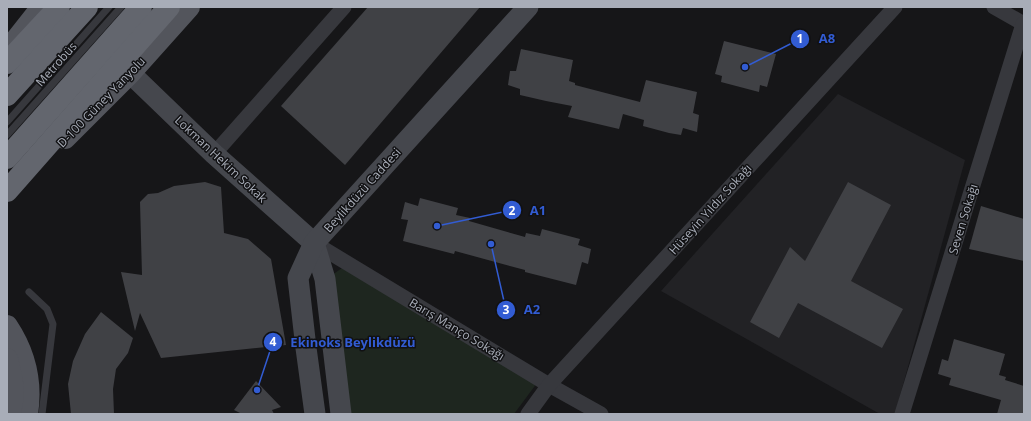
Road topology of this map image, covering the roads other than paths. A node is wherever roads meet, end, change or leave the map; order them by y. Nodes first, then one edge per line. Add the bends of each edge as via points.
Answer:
1 (42, 7) edge
2 (59, 7) edge
3 (87, 7) edge
4 (109, 7) edge
5 (121, 7) edge
6 (141, 7) edge
7 (169, 7) edge
8 (189, 7) edge
9 (344, 7) edge
10 (528, 7) edge
11 (895, 7) edge
12 (994, 7) edge
13 (1024, 24) edge
14 (7, 51) edge
15 (7, 63) edge
16 (130, 73) junction
17 (7, 95) edge
18 (7, 122) edge
19 (7, 135) edge
20 (214, 154) junction
21 (7, 158) edge
22 (7, 192) edge
23 (314, 243) junction
24 (29, 292) dead end
25 (7, 326) edge
26 (7, 359) edge
27 (549, 385) junction
28 (9, 414) edge
29 (27, 414) edge
30 (42, 414) edge
31 (315, 414) edge
32 (341, 414) edge
33 (528, 414) edge
34 (601, 414) edge
35 (902, 414) edge

1 - 14 main road
2 - 15 highway
3 - 17 highway
4 - 18 lane, Metrobüs
5 - 19 lane, Metrobüs
6 - 21 highway
7 - 22 highway
8 - 16 main road, D-100 Güney Yanyolu
9 - 20 street
10 - 23 main road, Beylikdüzü Caddesi
11 - 27 street, Hüseyin Yıldız Sokağı
12 - 13 street
13 - 35 street, Seven Sokağı
16 - 20 main road, Lokman Hekim Sokak
16 - 22 main road, D-100 Güney Yanyolu via 43,161
20 - 23 main road, Lokman Hekim Sokak
23 - 27 street, Barış Manço Sokağı
23 - 31 main road, Beylikdüzü Caddesi via 298,278
23 - 32 main road via 325,279
24 - 30 lane via 47,309 53,324
25 - 29 main road via 22,352 26,367 29,385
26 - 28 main road via 13,394
27 - 33 street, Hüseyin Yıldız Sokağı
27 - 34 street, Barış Manço Sokağı

